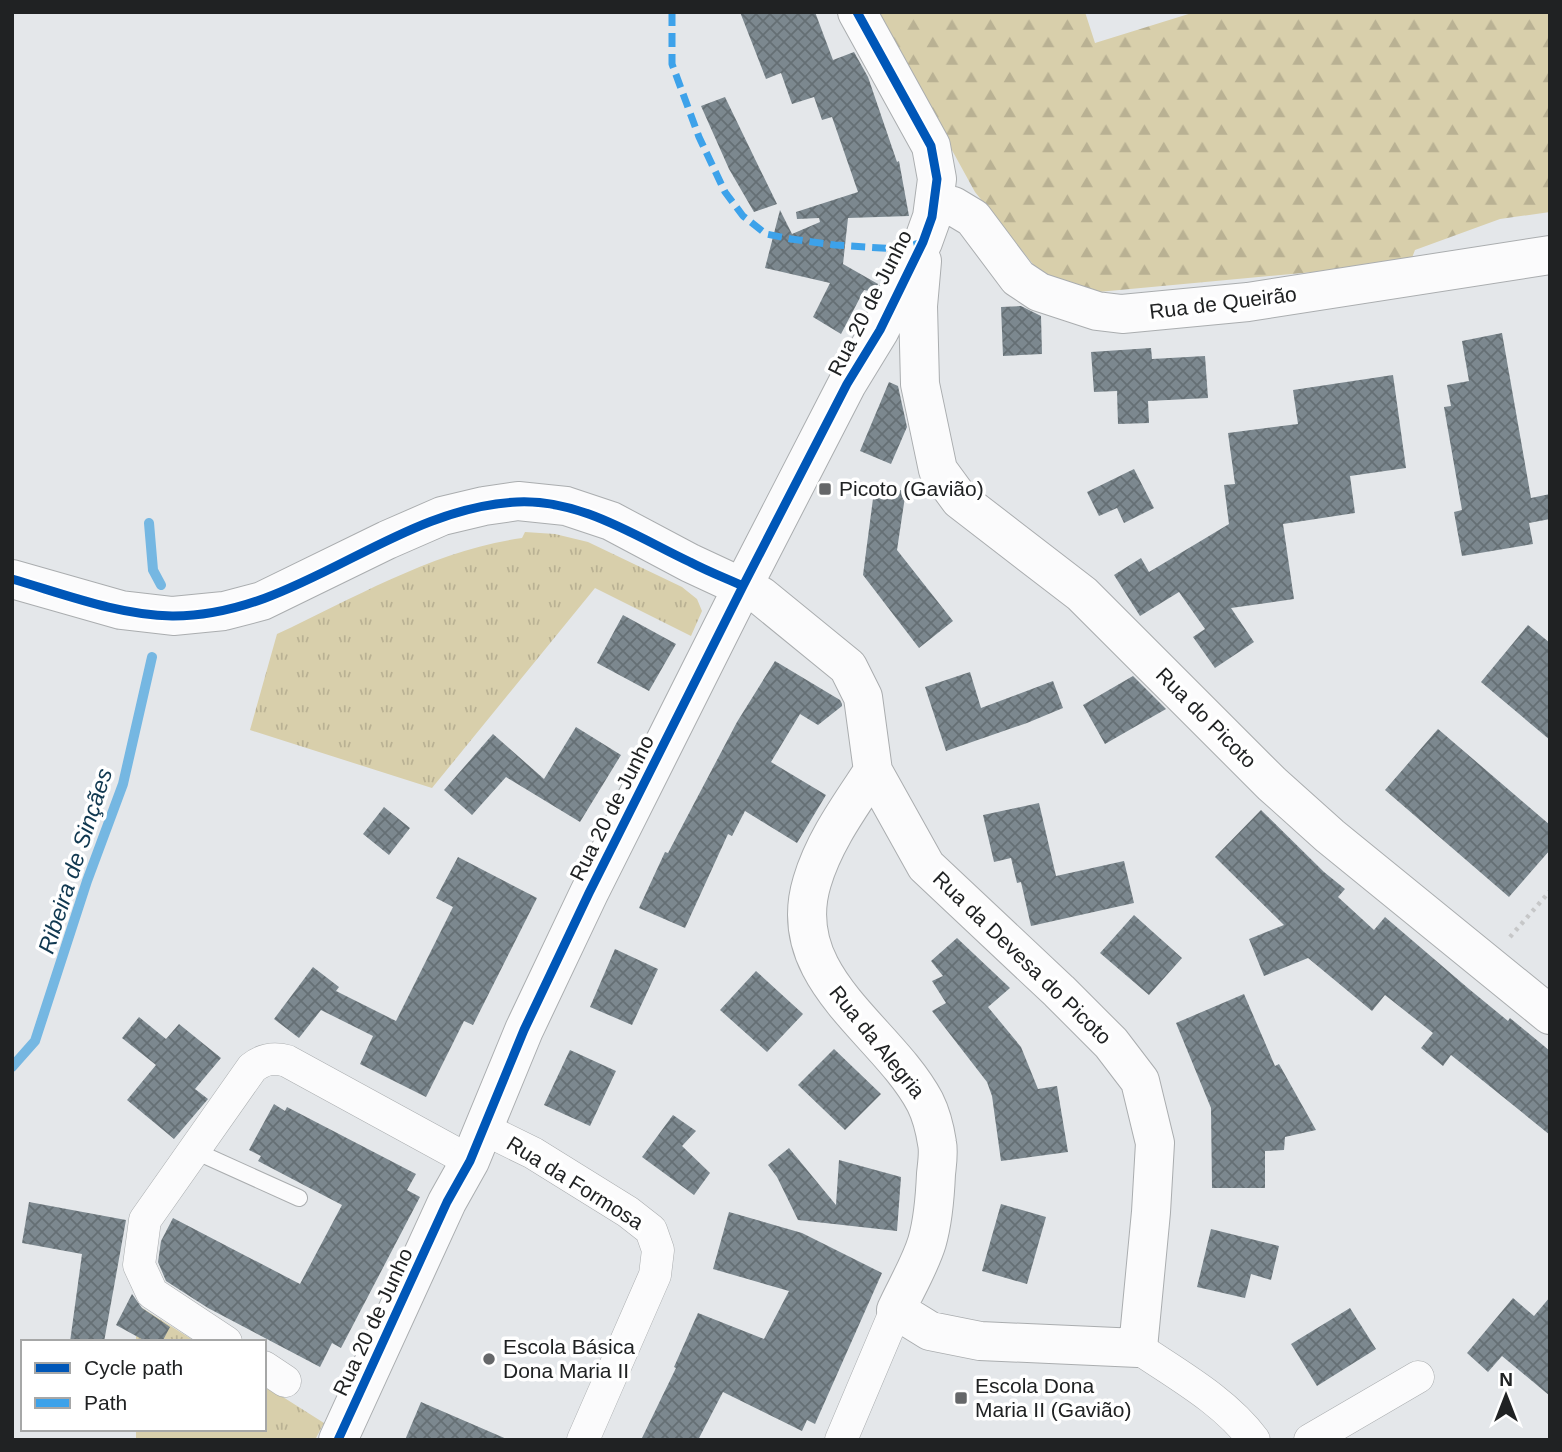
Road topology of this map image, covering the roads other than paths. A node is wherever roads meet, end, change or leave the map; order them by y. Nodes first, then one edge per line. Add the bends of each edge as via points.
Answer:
1 (857, 12) edge
2 (936, 202) junction
3 (923, 242) junction
4 (1550, 255) edge
5 (880, 330) junction
6 (920, 384) junction
7 (12, 579) edge
8 (743, 586) junction
9 (873, 771) junction
10 (1550, 1015) edge
11 (477, 1145) junction
12 (195, 1151) junction
13 (299, 1198) dead end
14 (896, 1310) junction
15 (223, 1340) edge
16 (1138, 1348) junction
17 (1418, 1377) dead end
18 (338, 1440) edge
19 (583, 1440) edge
20 (841, 1440) edge
21 (1254, 1440) edge
22 (1310, 1440) edge

1 - 2 street, Rua 20 de Junho via 931,146
2 - 3 street, Rua 20 de Junho
2 - 4 street, Rua de Queirão via 974,218 1018,278 1039,292 1097,311 1122,314 1248,302
3 - 5 street, Rua 20 de Junho
3 - 6 street, Rua do Picoto via 918,306
5 - 6 street, Rua do Picoto via 907,357
5 - 8 street, Rua 20 de Junho
6 - 10 street, Rua do Picoto via 938,470 960,500 1082,594 1330,836
7 - 8 street, Rua da Devesa do Picoto via 121,610 173,616 224,611 262,601 442,516 518,501 566,506 611,522
8 - 9 street, Rua da Devesa do Picoto via 848,667 863,697
8 - 11 street, Rua 20 de Junho via 583,906 524,1030
9 - 14 street, Rua da Alegria via 828,841 811,883 808,909 810,943 817,964 911,1080 926,1104 938,1146 927,1244
9 - 16 street, Rua da Devesa do Picoto via 926,866 1111,1043 1140,1081 1154,1143
11 - 12 street via 276,1058 252,1068
11 - 18 street, Rua 20 de Junho
11 - 19 street, Rua da Formosa via 533,1153 651,1230 657,1250 655,1275
12 - 13 lane
12 - 15 street via 145,1220 139,1265 152,1293
14 - 16 street via 930,1331 981,1341
14 - 20 street, Rua da Alegria
16 - 21 street via 1242,1424
17 - 22 street

